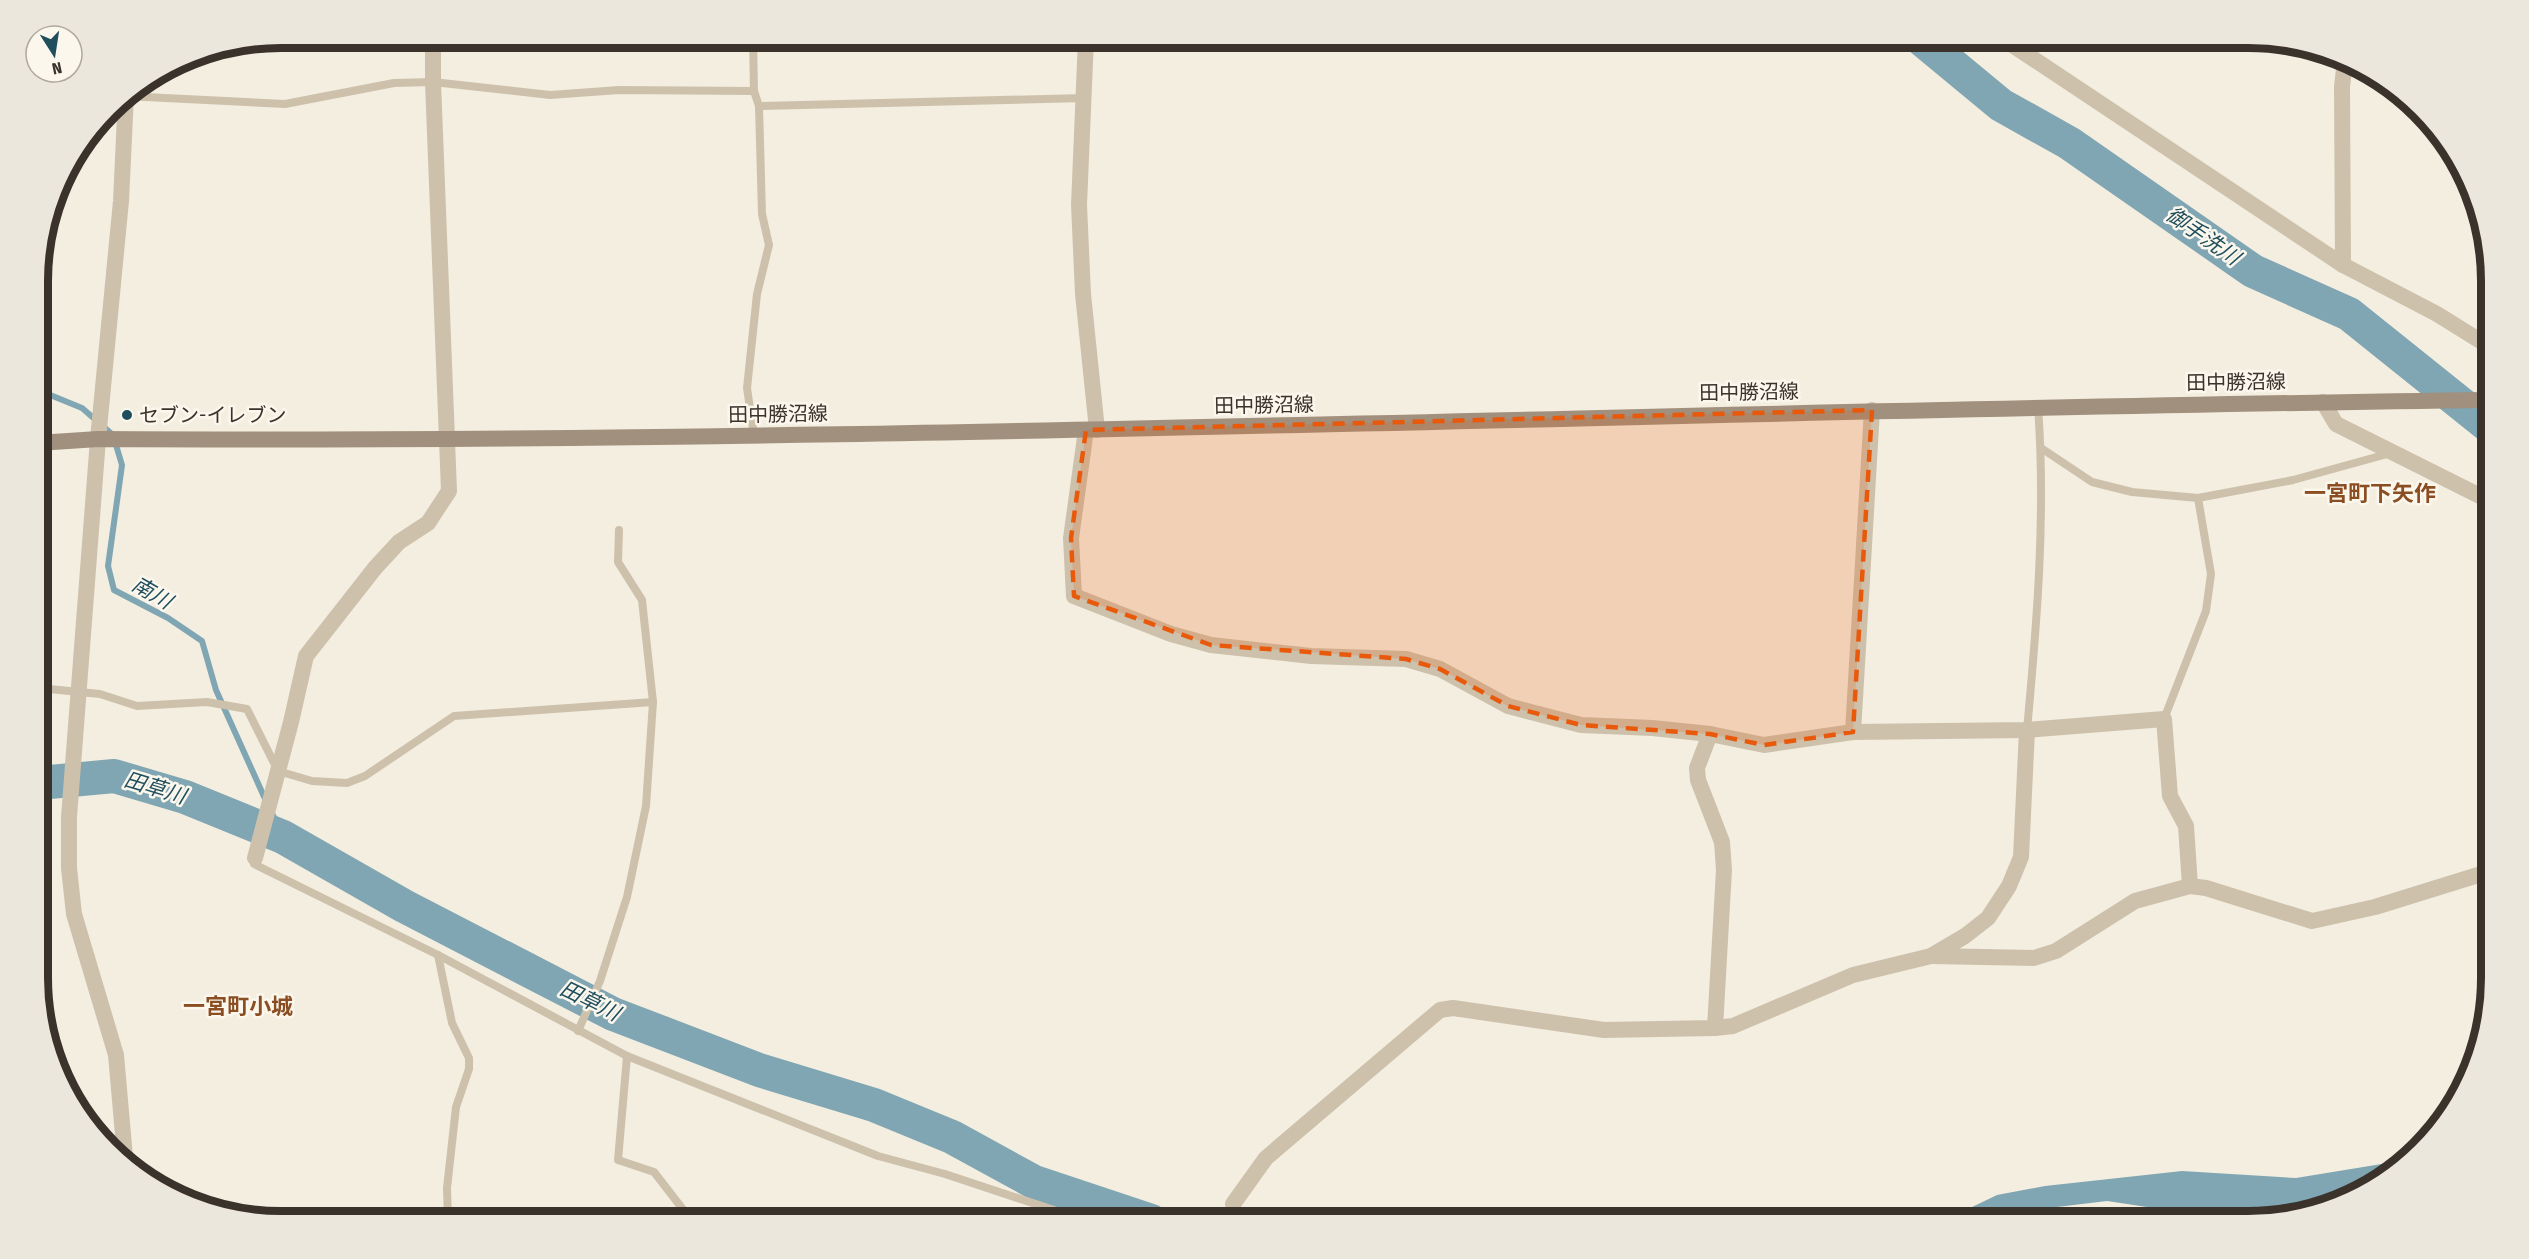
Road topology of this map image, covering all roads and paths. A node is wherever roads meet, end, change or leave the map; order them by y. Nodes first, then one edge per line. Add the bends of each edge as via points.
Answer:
1 (434, 48) edge
2 (753, 48) edge
3 (1086, 48) edge
4 (2017, 48) edge
5 (2344, 69) edge
6 (433, 82) junction
7 (754, 91) junction
8 (138, 97) edge
9 (1084, 98) junction
10 (759, 106) junction
11 (125, 108) edge
12 (2343, 265) junction
13 (2481, 341) edge
14 (2481, 400) edge
15 (2323, 402) junction
16 (2038, 406) junction
17 (1872, 410) junction
18 (1091, 430) junction
19 (754, 435) junction
20 (102, 437) junction
21 (448, 437) junction
22 (48, 442) edge
23 (2041, 448) junction
24 (2391, 453) junction
25 (2481, 497) edge
26 (2198, 498) junction
27 (619, 530) dead end
28 (48, 689) edge
29 (78, 693) junction
30 (653, 702) junction
31 (2164, 719) junction
32 (2027, 730) junction
33 (1853, 732) junction
34 (1710, 734) junction
35 (277, 777) junction
36 (255, 858) joint
37 (2481, 874) edge
38 (2190, 886) junction
39 (438, 955) junction
40 (1931, 956) junction
41 (579, 1027) junction
42 (1715, 1028) junction
43 (627, 1056) junction
44 (124, 1151) edge
45 (1233, 1204) dead end
46 (448, 1211) edge
47 (684, 1211) edge
48 (1057, 1211) edge

1 - 6 street
2 - 7 lane
3 - 9 street
4 - 12 street
5 - 12 street
6 - 7 lane via 550,95 619,90
6 - 8 lane via 394,83 285,104
6 - 21 street
7 - 10 lane
9 - 10 lane
9 - 18 street via 1079,205
10 - 19 lane via 762,214 769,245 757,294 747,388
11 - 20 street
12 - 13 street
14 - 15 main road, 田中勝沼線
15 - 16 main road, 田中勝沼線
15 - 24 street via 2336,424
16 - 17 main road, 田中勝沼線
16 - 23 lane
17 - 18 main road, 田中勝沼線
17 - 33 street
18 - 19 main road, 田中勝沼線
18 - 34 street via 1071,538 1074,596 1171,634 1211,645 1311,656 1406,658 1440,669 1508,706 1581,725
19 - 21 main road, 田中勝沼線
20 - 21 main road, 田中勝沼線
20 - 22 main road, 田中勝沼線
20 - 29 street
21 - 35 street via 449,491 428,523 399,542 375,568 306,656
23 - 26 lane via 2092,482 2132,492
23 - 32 lane via 2039,597
24 - 25 street
24 - 26 lane via 2293,480
26 - 31 lane via 2211,574 2206,611
27 - 30 lane via 618,562 642,600
28 - 29 lane
29 - 35 lane via 100,694 137,706 207,702 239,706 247,710
29 - 44 street via 69,868 74,914 116,1055
30 - 35 lane via 454,716 365,776 347,783
30 - 41 lane via 646,806 627,897 600,981
31 - 32 street
31 - 38 street via 2170,796 2186,826
32 - 33 street
32 - 40 street via 2021,857 1988,918
33 - 34 street via 1764,745
34 - 42 street via 1696,768 1722,842 1724,870
35 - 36 street
36 - 39 lane via 254,864
37 - 38 street via 2374,907 2312,921
38 - 40 street via 2135,901 2056,951 2034,958
39 - 41 lane
39 - 46 lane via 452,1023 469,1058 456,1107
40 - 42 street via 1852,975 1732,1026
41 - 43 lane
42 - 45 street via 1604,1030 1453,1008 1440,1010 1266,1158
43 - 47 lane via 618,1160 654,1172
43 - 48 lane via 879,1156

